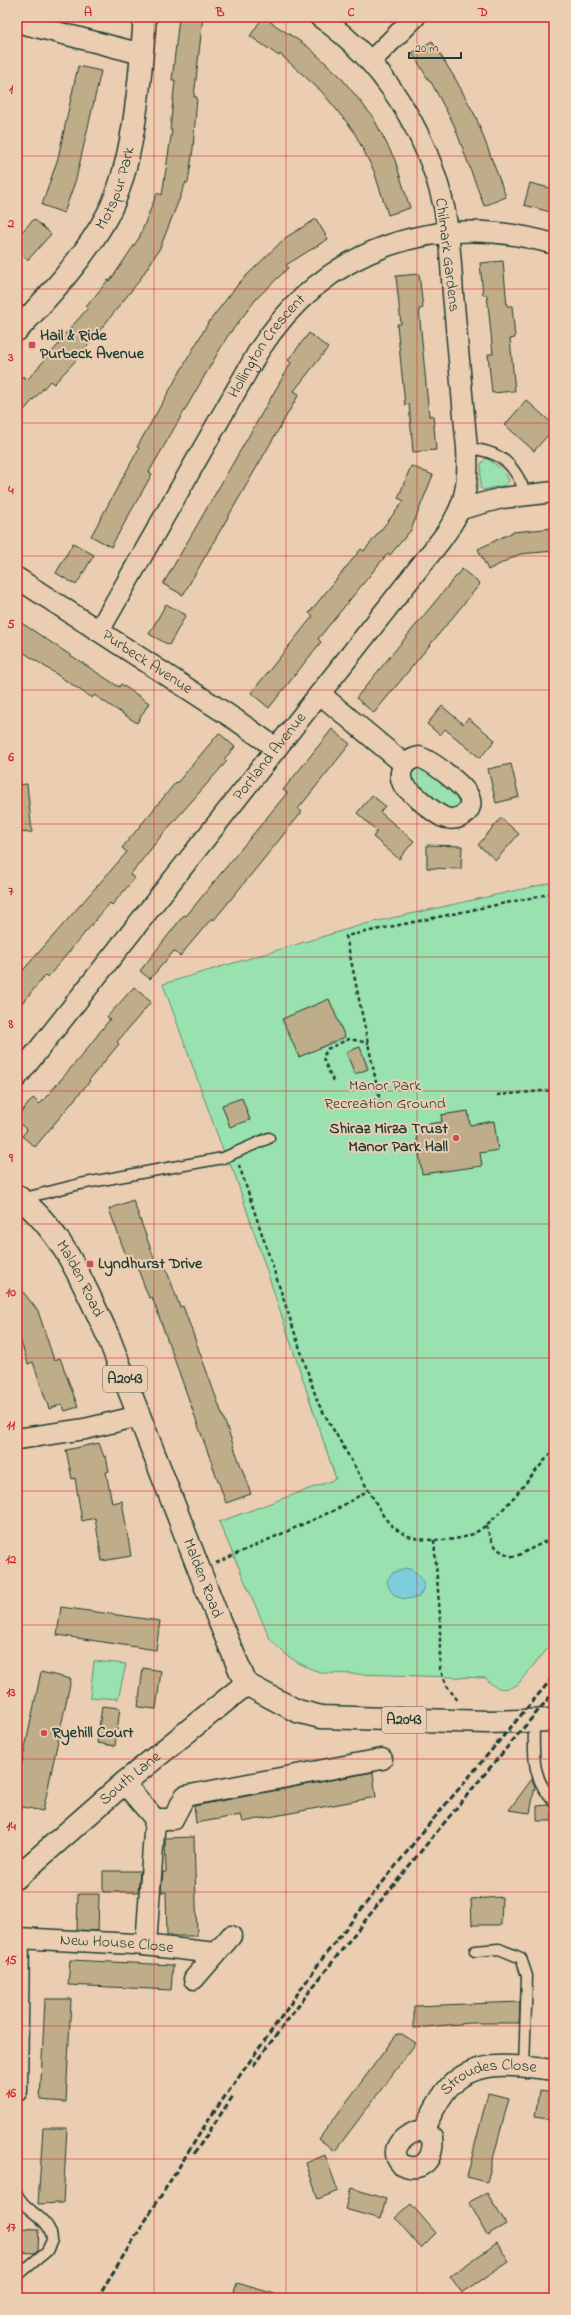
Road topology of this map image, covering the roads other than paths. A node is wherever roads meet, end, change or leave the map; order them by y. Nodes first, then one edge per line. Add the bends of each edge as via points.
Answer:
1 (145, 17) edge
2 (320, 17) edge
3 (415, 17) edge
4 (17, 22) edge
5 (142, 54) junction
6 (370, 61) junction
7 (448, 232) junction
8 (554, 244) edge
9 (17, 330) edge
10 (467, 448) junction
11 (554, 492) edge
12 (526, 495) junction
13 (461, 509) junction
14 (17, 578) edge
15 (99, 631) junction
16 (320, 694) junction
17 (276, 748) junction
18 (404, 764) dead end
19 (17, 1077) edge
20 (269, 1138) dead end
21 (19, 1197) edge
22 (139, 1416) junction
23 (17, 1439) edge
24 (246, 1684) junction
25 (544, 1720) edge
26 (382, 1759) dead end
27 (124, 1783) junction
28 (554, 1802) edge
29 (155, 1819) junction
30 (17, 1876) edge
31 (231, 1936) dead end
32 (18, 1939) edge
33 (146, 1945) junction
34 (475, 1951) dead end
35 (216, 1953) junction
36 (194, 1979) dead end
37 (524, 2066) junction
38 (554, 2070) edge
39 (17, 2091) edge
40 (423, 2130) dead end
41 (17, 2194) edge
42 (17, 2276) edge

1 - 5 main road, Motspur Park
2 - 6 street, Chilmark Gardens
3 - 6 street
4 - 5 street
5 - 9 main road, Motspur Park via 129,148 117,195 83,253
6 - 7 street, Chilmark Gardens via 397,96 425,152 444,208
7 - 8 street, Hollington Crescent via 500,234
7 - 10 street, Chilmark Gardens
7 - 15 street, Hollington Crescent via 406,240 349,263 315,286 284,316 258,352
10 - 12 lane via 486,450 510,465 520,477
10 - 13 street, Chilmark Gardens via 468,475
11 - 12 street
12 - 13 street via 502,498
13 - 16 street, Portland Avenue via 441,540
14 - 15 street, Purbeck Avenue
15 - 17 street, Purbeck Avenue
16 - 17 street, Portland Avenue
16 - 18 street
17 - 19 street, Portland Avenue
20 - 21 lane via 222,1158
21 - 22 main road, Malden Road / A2043 via 56,1236 70,1256 108,1336
22 - 23 street via 85,1429
22 - 24 main road, Malden Road / A2043
24 - 25 main road, A2043 via 298,1711 321,1717 463,1721
24 - 27 main road, South Lane
25 - 28 lane via 535,1770 545,1792
26 - 29 street via 185,1796 173,1819
27 - 29 street
27 - 30 main road, South Lane
29 - 33 street
31 - 35 street
32 - 33 street, New House Close
32 - 39 street
33 - 35 street, New House Close
34 - 37 lane via 499,1950 521,1958 527,1976
35 - 36 street
37 - 38 street, Stroudes Close
37 - 40 street, Stroudes Close via 486,2066 470,2071 448,2088
41 - 42 lane via 27,2208 48,2225 52,2240 47,2251

